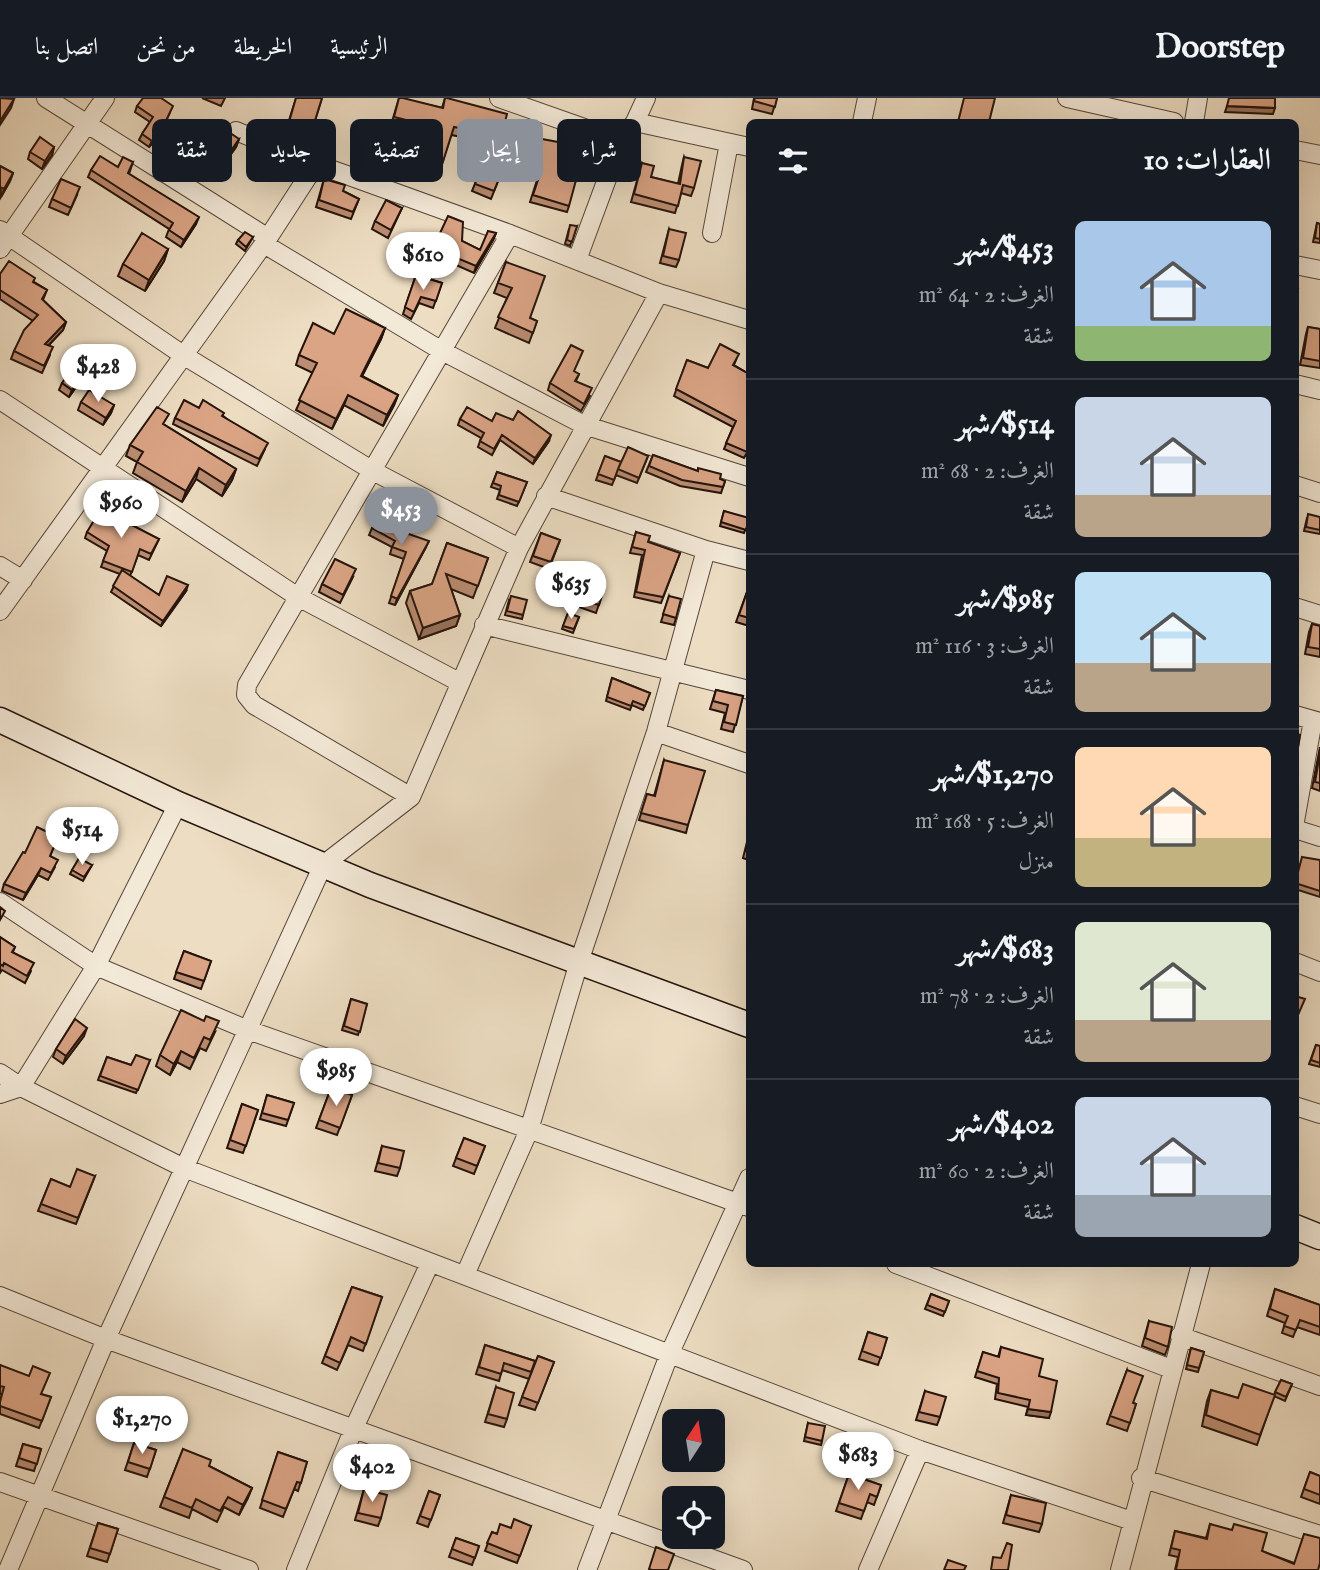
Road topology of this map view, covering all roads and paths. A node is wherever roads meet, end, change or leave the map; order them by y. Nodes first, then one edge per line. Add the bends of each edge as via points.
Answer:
1 (46, 98) edge
2 (105, 98) edge
3 (499, 98) edge
4 (646, 98) edge
5 (867, 98) edge
6 (1067, 98) edge
7 (1198, 98) edge
8 (559, 119) edge
9 (636, 119) edge
10 (863, 119) edge
11 (1161, 119) edge
12 (1195, 119) edge
13 (641, 123) edge
14 (88, 124) junction
15 (236, 131) dead end
16 (246, 135) edge
17 (729, 143) junction
18 (746, 146) edge
19 (1299, 151) edge
20 (1320, 155) edge
21 (336, 171) edge
22 (304, 182) edge
23 (606, 182) edge
24 (712, 233) dead end
25 (510, 234) junction
26 (3, 238) edge
27 (266, 241) junction
28 (577, 260) junction
29 (1299, 266) edge
30 (1320, 270) edge
31 (659, 293) junction
32 (746, 319) edge
33 (442, 351) junction
34 (183, 355) junction
35 (1299, 385) edge
36 (1320, 390) edge
37 (0, 400) edge
38 (584, 425) junction
39 (105, 467) junction
40 (373, 471) junction
41 (746, 476) edge
42 (1299, 486) edge
43 (1320, 493) edge
44 (546, 496) junction
45 (519, 548) junction
46 (706, 550) junction
47 (746, 560) edge
48 (0, 566) edge
49 (23, 580) junction
50 (298, 597) junction
51 (1299, 608) edge
52 (0, 611) edge
53 (1320, 615) edge
54 (484, 625) junction
55 (673, 671) junction
56 (459, 682) junction
57 (746, 689) edge
58 (1299, 716) edge
59 (0, 720) edge
60 (1316, 721) edge
61 (656, 732) junction
62 (746, 763) edge
63 (411, 797) junction
64 (1299, 802) edge
65 (178, 804) junction
66 (1299, 830) edge
67 (1320, 837) edge
68 (323, 865) junction
69 (0, 902) edge
70 (579, 962) junction
71 (1299, 964) edge
72 (96, 966) junction
73 (1320, 972) edge
74 (746, 1024) edge
75 (248, 1030) junction
76 (0, 1073) edge
77 (21, 1087) junction
78 (0, 1094) edge
79 (1299, 1107) edge
80 (1320, 1114) edge
81 (529, 1130) junction
82 (184, 1168) junction
83 (744, 1205) edge
84 (1299, 1229) edge
85 (1320, 1237) edge
86 (430, 1262) junction
87 (904, 1267) edge
88 (1200, 1267) edge
89 (465, 1275) junction
90 (0, 1296) edge
91 (1180, 1336) junction
92 (106, 1339) junction
93 (669, 1355) junction
94 (1171, 1369) junction
95 (1320, 1386) edge
96 (355, 1428) junction
97 (920, 1450) junction
98 (1141, 1478) junction
99 (0, 1482) edge
100 (37, 1495) junction
101 (1132, 1521) junction
102 (606, 1523) junction
103 (1320, 1535) edge
104 (8, 1570) edge
105 (249, 1570) edge
106 (296, 1570) edge
107 (587, 1570) edge
108 (743, 1570) edge
109 (868, 1570) edge
110 (1119, 1570) edge

1 - 14 street
2 - 14 street
3 - 8 street
4 - 9 street
5 - 10 street
6 - 11 street
7 - 12 street
13 - 17 street
14 - 26 street
14 - 27 street
15 - 16 street
17 - 18 street
17 - 24 street
19 - 20 street
21 - 25 street
22 - 27 street
23 - 28 street
25 - 28 street
25 - 33 street
26 - 34 street
27 - 33 street
27 - 34 street
28 - 31 street
29 - 30 street
31 - 32 street
31 - 38 street
33 - 38 street
33 - 40 street
34 - 39 street
34 - 40 street
35 - 36 street
37 - 39 street
38 - 41 street
38 - 44 street
39 - 49 street
39 - 50 street
40 - 45 street
40 - 50 street
42 - 43 street
44 - 45 street
44 - 46 street
45 - 54 street
46 - 47 street
46 - 55 street
48 - 49 street
49 - 52 street
50 - 56 street
50 - 63 street via 247,685 246,695 254,705
51 - 53 street
54 - 55 street
54 - 56 street
55 - 57 street
55 - 61 street
56 - 63 street
58 - 60 street
59 - 65 street
60 - 64 street
61 - 62 street
61 - 70 street
63 - 68 street
65 - 68 street
65 - 72 street
66 - 67 street
68 - 70 street
68 - 75 street
69 - 72 street
70 - 74 street
70 - 81 street
71 - 73 street
72 - 75 street
72 - 77 street
75 - 81 street
75 - 82 street
76 - 77 street
77 - 78 street
77 - 82 street
79 - 80 street
81 - 83 street
81 - 89 street
82 - 86 street
82 - 92 street
83 - 93 street
84 - 85 street
86 - 89 street
86 - 96 street
87 - 94 street
88 - 91 street
89 - 93 street
90 - 92 street
91 - 94 street
91 - 95 street
92 - 96 street
92 - 100 street
93 - 97 street
93 - 102 street
94 - 98 street
96 - 102 street
96 - 106 street
97 - 101 street
97 - 109 street
98 - 101 street
98 - 103 street
99 - 100 street
100 - 104 street
100 - 105 street
101 - 110 street
102 - 107 street
102 - 108 street

